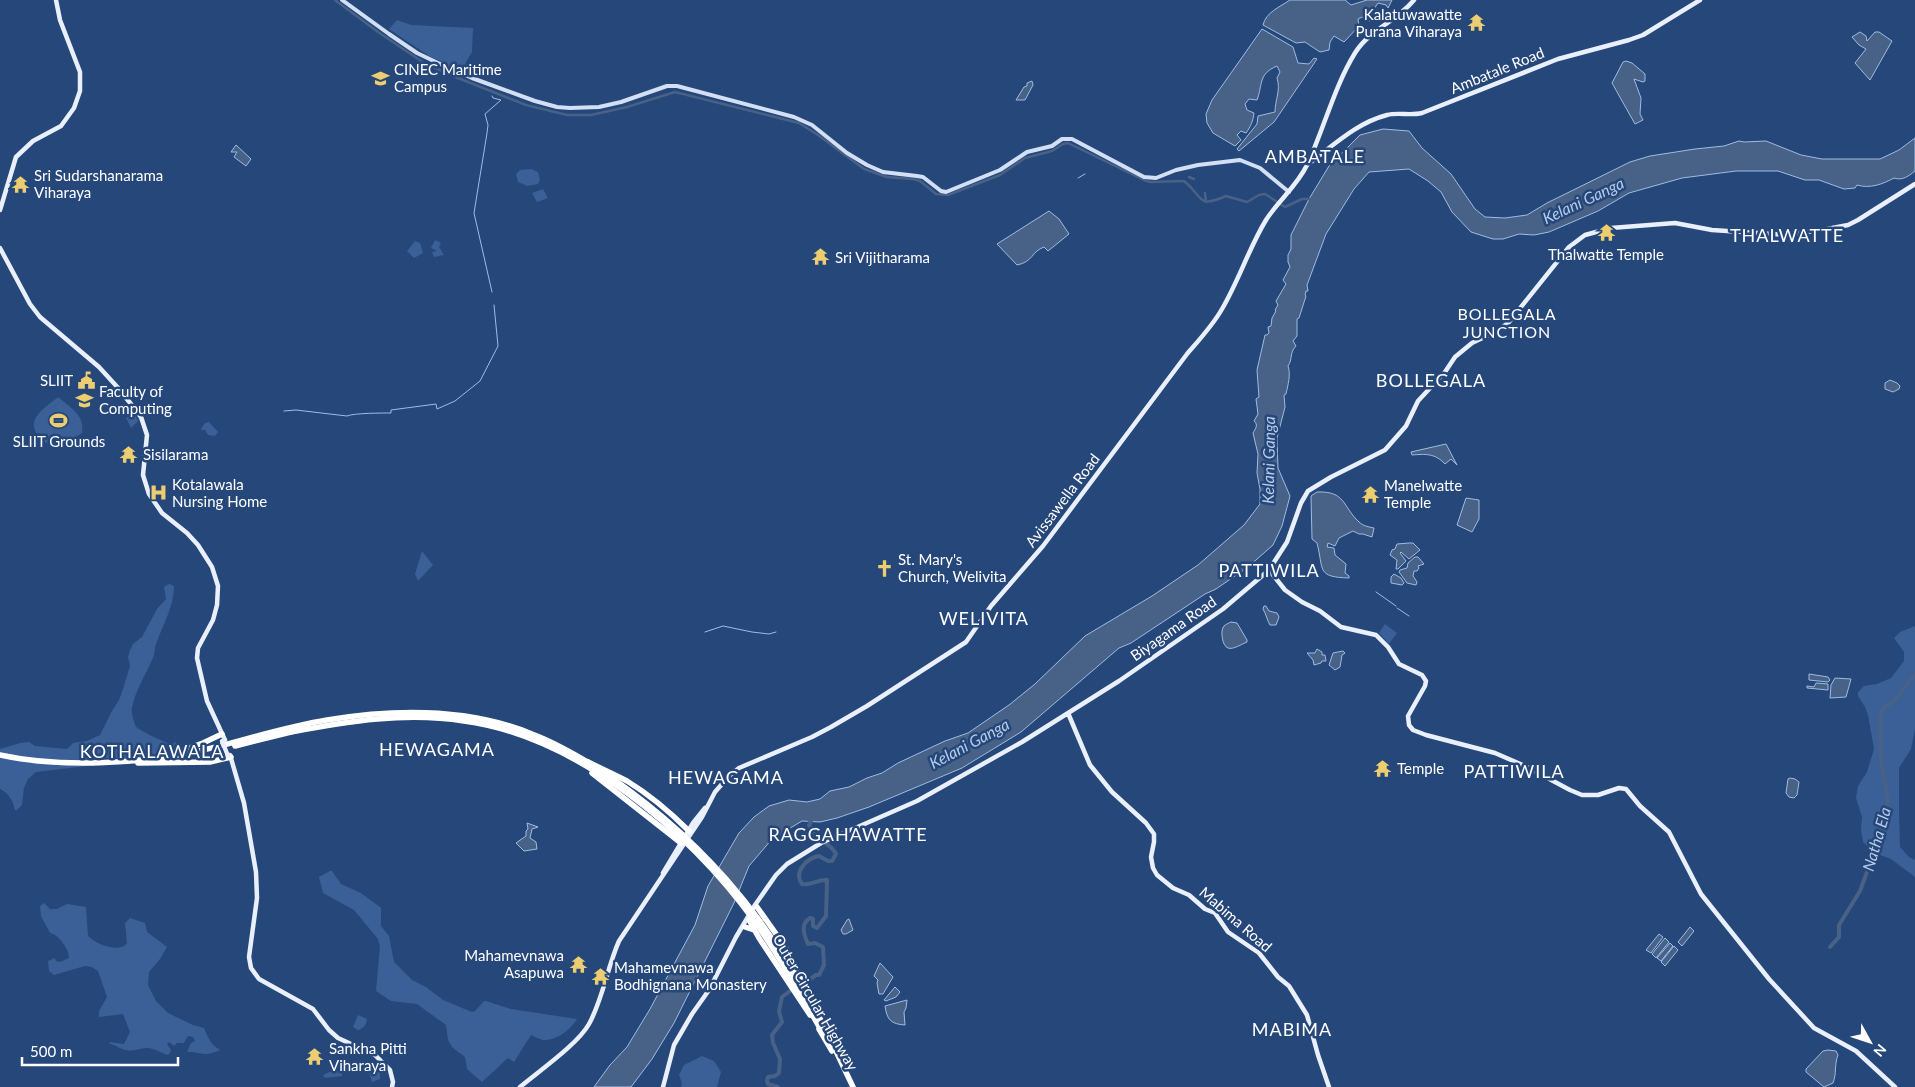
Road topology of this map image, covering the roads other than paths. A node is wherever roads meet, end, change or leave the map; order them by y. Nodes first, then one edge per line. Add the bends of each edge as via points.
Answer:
1 (56, 0) edge
2 (342, 0) edge
3 (1414, 0) edge
4 (1700, 0) edge
5 (1306, 165) junction
6 (1915, 184) edge
7 (1289, 192) junction
8 (0, 210) edge
9 (0, 248) edge
10 (1269, 570) junction
11 (1068, 713) junction
12 (291, 730) junction
13 (222, 737) junction
14 (0, 756) edge
15 (229, 757) junction
16 (114, 761) junction
17 (577, 761) junction
18 (588, 762) junction
19 (98, 763) junction
20 (136, 763) junction
21 (707, 806) junction
22 (689, 831) junction
23 (680, 843) junction
24 (662, 876) junction
25 (770, 884) junction
26 (757, 907) junction
27 (749, 920) junction
28 (745, 927) junction
29 (754, 930) junction
30 (731, 947) junction
31 (824, 1031) junction
32 (392, 1087) edge
33 (520, 1087) edge
34 (663, 1087) edge
35 (851, 1087) edge
36 (1329, 1087) edge
37 (1895, 1087) edge

1 - 8 main road via 60,20 80,72 80,91 74,108 61,126 32,141 16,158
2 - 7 main road via 417,53 466,76 536,101 557,107 585,109 677,86 794,117 812,125 867,165 882,172 917,176 941,191 946,192 1000,170 1022,154 1052,146 1067,138 1144,177 1156,178 1198,165 1240,160 1260,168
3 - 5 main road via 1356,52
4 - 5 main road, Ambatale Road via 1629,40 1558,59 1422,113 1379,118 1346,135
5 - 7 main road
6 - 10 main road, Biyagama Road via 1848,225 1795,234 1712,230 1675,223 1612,228 1585,235 1569,247 1509,322 1455,358 1418,401 1406,426 1385,450 1308,491 1287,542
7 - 21 main road, Avissawella Road via 1261,229 1212,325 1043,546 991,606 969,639 812,738 736,770 718,787
9 - 13 main road via 40,318 95,364 138,412 146,429 143,468 149,494 162,513 198,545 212,567 218,586 218,606 200,642 197,658
10 - 11 main road, Biyagama Road via 1182,638
10 - 37 main road via 1293,596 1341,627 1376,635 1399,664 1422,675 1426,680 1425,686 1408,716 1408,724 1413,730 1495,753 1574,792 1594,796 1622,788 1628,791 1669,832 1701,894 1758,968 1814,1028 1863,1056
11 - 25 main road, Biyagama Road via 925,797 794,858
11 - 36 main road, Mabima Road via 1090,765 1154,834 1151,857 1157,875 1214,913 1228,932 1258,953 1288,986 1307,1015
12 - 16 highway, Outer Circular Highway via 196,751
12 - 17 highway, Outer Circular Highway, bridge via 373,719 442,718 514,732
12 - 18 highway, Outer Circular Highway, bridge via 354,716 442,714 532,733
12 - 20 highway, Outer Circular Highway via 197,755
13 - 15 main road, bridge
13 - 16 highway via 188,749
14 - 19 highway, Outer Circular Highway
15 - 20 highway via 210,762
15 - 32 main road via 245,811 256,877 258,898 249,957 252,971 259,979 314,1009 328,1030 338,1038 375,1055 390,1070
16 - 19 highway, Outer Circular Highway
17 - 23 highway
17 - 31 highway, Outer Circular Highway, bridge via 624,792 665,825 726,886 775,952
18 - 22 highway via 649,796
18 - 31 highway, Outer Circular Highway, bridge via 661,814 730,882 789,962
19 - 20 highway, Outer Circular Highway
21 - 22 main road, Avissawella Road
21 - 24 main road, Avissawella Road
22 - 23 main road, Avissawella Road
23 - 24 main road, Avissawella Road
24 - 33 main road, Avissawella Road via 619,941 583,1034
25 - 26 main road, Biyagama Road
25 - 30 main road, Biyagama Road
26 - 27 main road, Biyagama Road
26 - 31 highway, bridge via 801,975
27 - 28 main road, Biyagama Road
27 - 29 highway
28 - 29 highway
28 - 30 main road, Biyagama Road
29 - 31 highway, bridge
30 - 34 main road, Biyagama Road via 674,1045
31 - 35 highway, Outer Circular Highway

